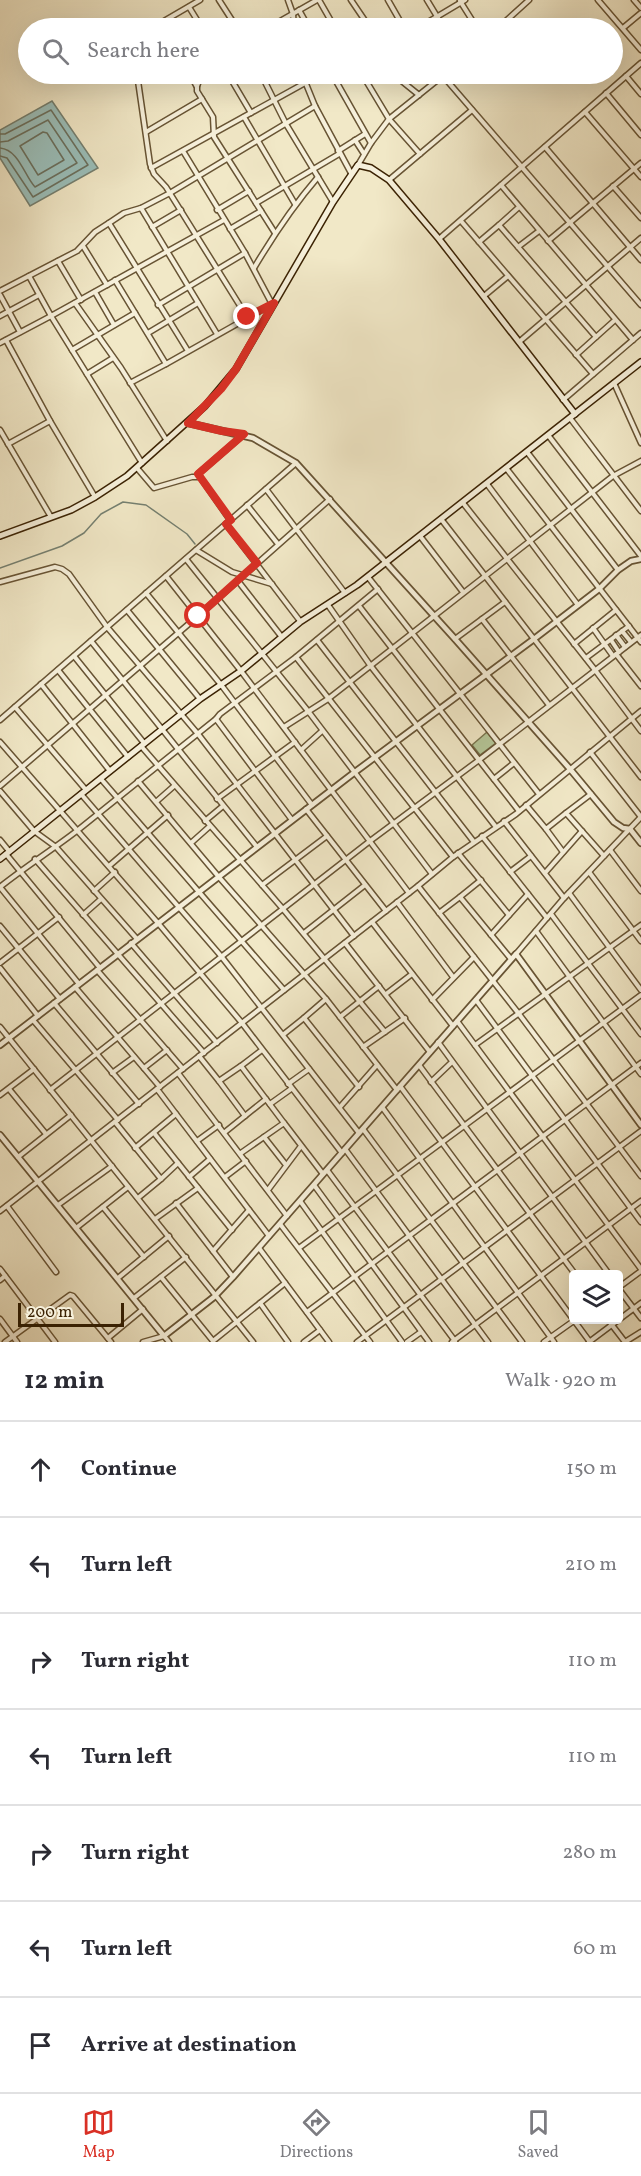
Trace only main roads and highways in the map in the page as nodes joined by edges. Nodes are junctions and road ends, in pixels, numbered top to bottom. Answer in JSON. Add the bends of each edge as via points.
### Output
{"nodes":[{"id":1,"x":641,"y":364,"type":"edge"},
{"id":2,"x":573,"y":416,"type":"junction"},
{"id":3,"x":0,"y":536,"type":"edge"},
{"id":4,"x":0,"y":859,"type":"edge"}],
"edges":[{"from":1,"to":2,"type":"main road"},
{"from":2,"to":3,"type":"main road","via":[[484,296],[389,180],[358,165],[221,389],[168,441],[95,497],[52,518]]},
{"from":2,"to":4,"type":"main road","via":[[368,576],[281,636],[262,655],[200,699]]}]}
